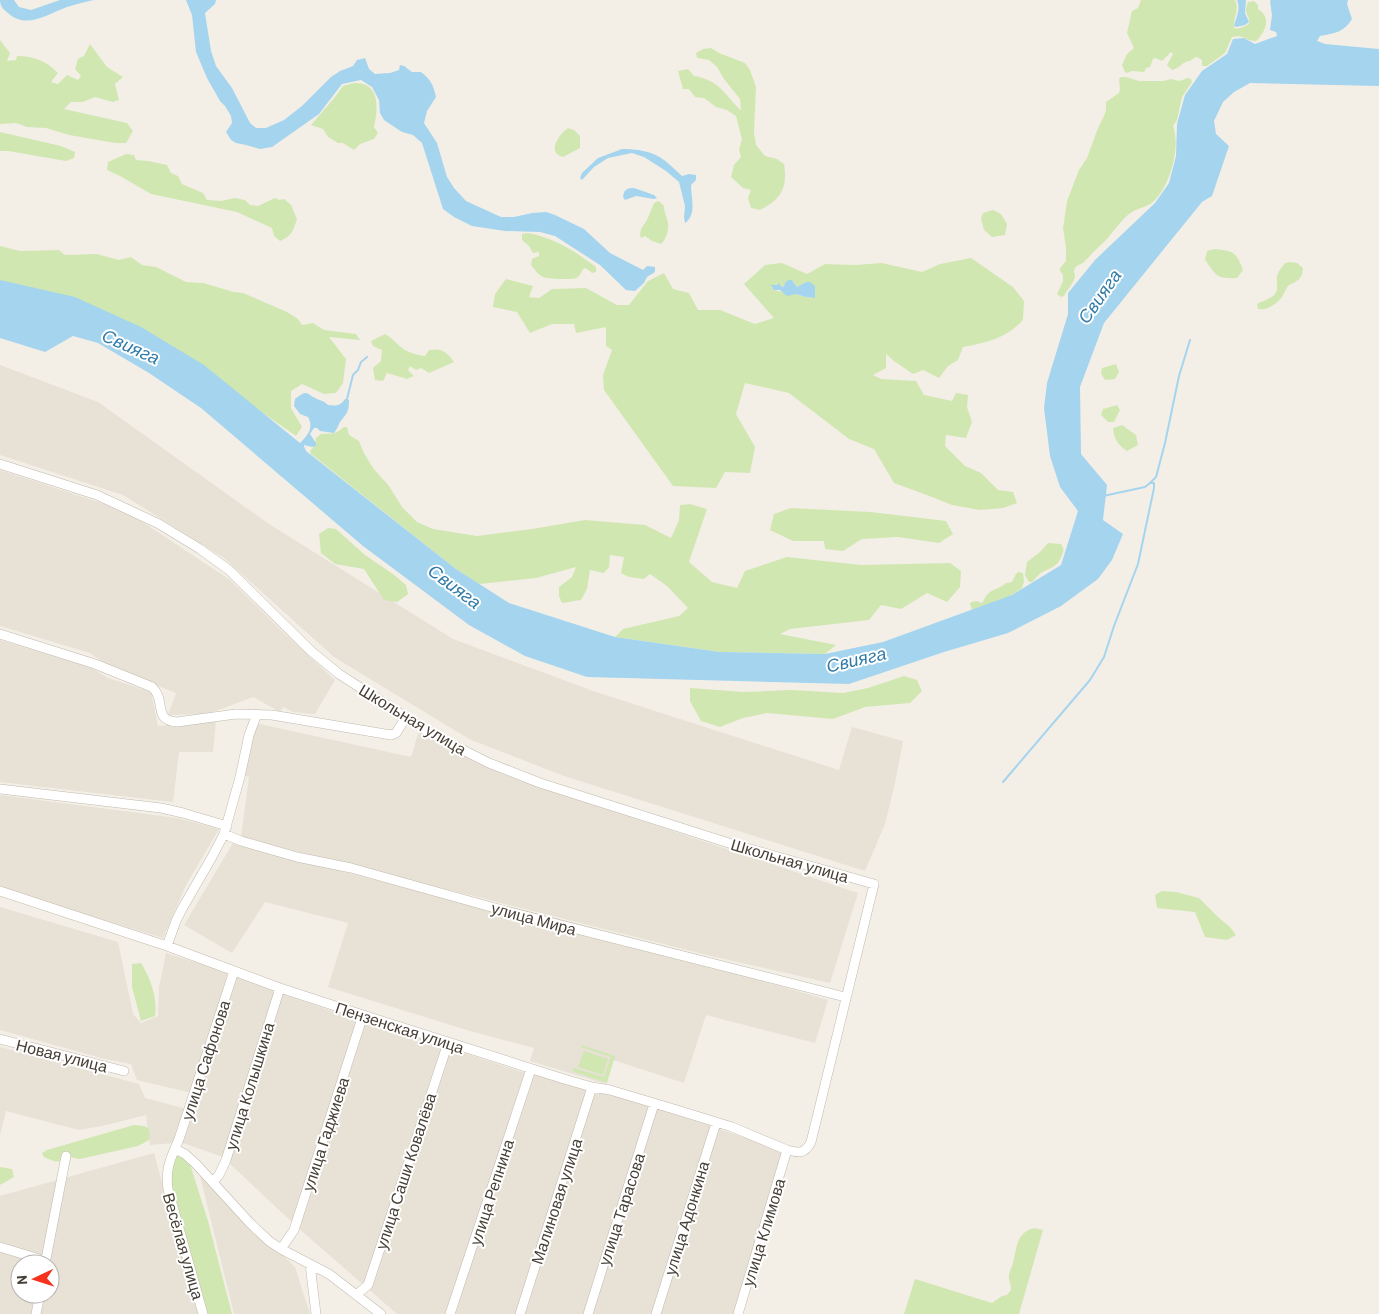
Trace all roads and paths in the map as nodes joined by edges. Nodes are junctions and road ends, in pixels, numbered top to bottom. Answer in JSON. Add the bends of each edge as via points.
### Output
{"nodes":[{"id":1,"x":0,"y":464,"type":"edge"},
{"id":2,"x":0,"y":634,"type":"edge"},
{"id":3,"x":257,"y":714,"type":"junction"},
{"id":4,"x":406,"y":717,"type":"junction"},
{"id":5,"x":0,"y":789,"type":"edge"},
{"id":6,"x":225,"y":830,"type":"junction"},
{"id":7,"x":0,"y":891,"type":"edge"},
{"id":8,"x":167,"y":946,"type":"junction"},
{"id":9,"x":234,"y":971,"type":"junction"},
{"id":10,"x":280,"y":988,"type":"junction"},
{"id":11,"x":845,"y":997,"type":"junction"},
{"id":12,"x":362,"y":1016,"type":"junction"},
{"id":13,"x":0,"y":1039,"type":"edge"},
{"id":14,"x":448,"y":1043,"type":"junction"},
{"id":15,"x":531,"y":1069,"type":"junction"},
{"id":16,"x":124,"y":1071,"type":"dead end"},
{"id":17,"x":592,"y":1087,"type":"junction"},
{"id":18,"x":654,"y":1104,"type":"junction"},
{"id":19,"x":716,"y":1123,"type":"junction"},
{"id":20,"x":175,"y":1149,"type":"junction"},
{"id":21,"x":788,"y":1150,"type":"junction"},
{"id":22,"x":66,"y":1156,"type":"dead end"},
{"id":23,"x":213,"y":1182,"type":"junction"},
{"id":24,"x":0,"y":1247,"type":"edge"},
{"id":25,"x":281,"y":1249,"type":"junction"},
{"id":26,"x":21,"y":1254,"type":"edge"},
{"id":27,"x":48,"y":1254,"type":"edge"},
{"id":28,"x":310,"y":1264,"type":"junction"},
{"id":29,"x":356,"y":1295,"type":"junction"},
{"id":30,"x":203,"y":1314,"type":"edge"},
{"id":31,"x":316,"y":1314,"type":"edge"},
{"id":32,"x":381,"y":1314,"type":"edge"},
{"id":33,"x":450,"y":1314,"type":"edge"},
{"id":34,"x":520,"y":1314,"type":"edge"},
{"id":35,"x":588,"y":1314,"type":"edge"},
{"id":36,"x":656,"y":1314,"type":"edge"},
{"id":37,"x":738,"y":1314,"type":"edge"}],
"edges":[{"from":1,"to":4,"type":"street","name":"Школьная улица","via":[[97,495],[158,524],[200,549],[229,570],[311,651]]},
{"from":2,"to":3,"type":"street","via":[[94,664],[152,687],[157,692],[165,719],[170,721]]},
{"from":3,"to":4,"type":"street","via":[[391,735],[396,733]]},
{"from":3,"to":6,"type":"street"},
{"from":4,"to":11,"type":"street","name":"Школьная улица","via":[[435,736],[522,776],[732,844],[874,884]]},
{"from":5,"to":6,"type":"street","name":"улица Мира","via":[[161,808]]},
{"from":6,"to":8,"type":"street","via":[[182,909]]},
{"from":6,"to":11,"type":"street","name":"улица Мира","via":[[241,841],[297,857]]},
{"from":7,"to":8,"type":"street","name":"Пензенская улица"},
{"from":8,"to":9,"type":"street","name":"Пензенская улица"},
{"from":9,"to":10,"type":"street","name":"Пензенская улица"},
{"from":9,"to":20,"type":"street","name":"улица Сафонова"},
{"from":10,"to":12,"type":"street","name":"Пензенская улица"},
{"from":10,"to":23,"type":"street","name":"улица Колышкина","via":[[226,1160]]},
{"from":11,"to":21,"type":"street","name":"Пензенская улица","via":[[811,1142],[804,1151]]},
{"from":12,"to":14,"type":"street","name":"Пензенская улица"},
{"from":12,"to":25,"type":"street","name":"улица Гаджиева","via":[[294,1230]]},
{"from":13,"to":16,"type":"street","name":"Новая улица"},
{"from":14,"to":15,"type":"street","name":"Пензенская улица"},
{"from":14,"to":29,"type":"street","name":"улица Саши Ковалёва","via":[[368,1285]]},
{"from":15,"to":17,"type":"street","name":"Пензенская улица"},
{"from":15,"to":33,"type":"street","name":"улица Репнина"},
{"from":17,"to":18,"type":"street","name":"Пензенская улица"},
{"from":17,"to":34,"type":"street","name":"Малиновая улица"},
{"from":18,"to":19,"type":"street","name":"Пензенская улица"},
{"from":18,"to":35,"type":"street","name":"улица Тарасова"},
{"from":19,"to":21,"type":"street","name":"Пензенская улица"},
{"from":19,"to":36,"type":"street","name":"улица Адонкина"},
{"from":20,"to":23,"type":"street","via":[[185,1154]]},
{"from":20,"to":30,"type":"street","name":"Весёлая улица","via":[[168,1167],[168,1189]]},
{"from":21,"to":37,"type":"street","name":"улица Климова"},
{"from":22,"to":27,"type":"street"},
{"from":23,"to":25,"type":"street","via":[[255,1228]]},
{"from":24,"to":26,"type":"street"},
{"from":25,"to":28,"type":"street"},
{"from":28,"to":29,"type":"street"},
{"from":28,"to":31,"type":"street"},
{"from":29,"to":32,"type":"street"}]}
